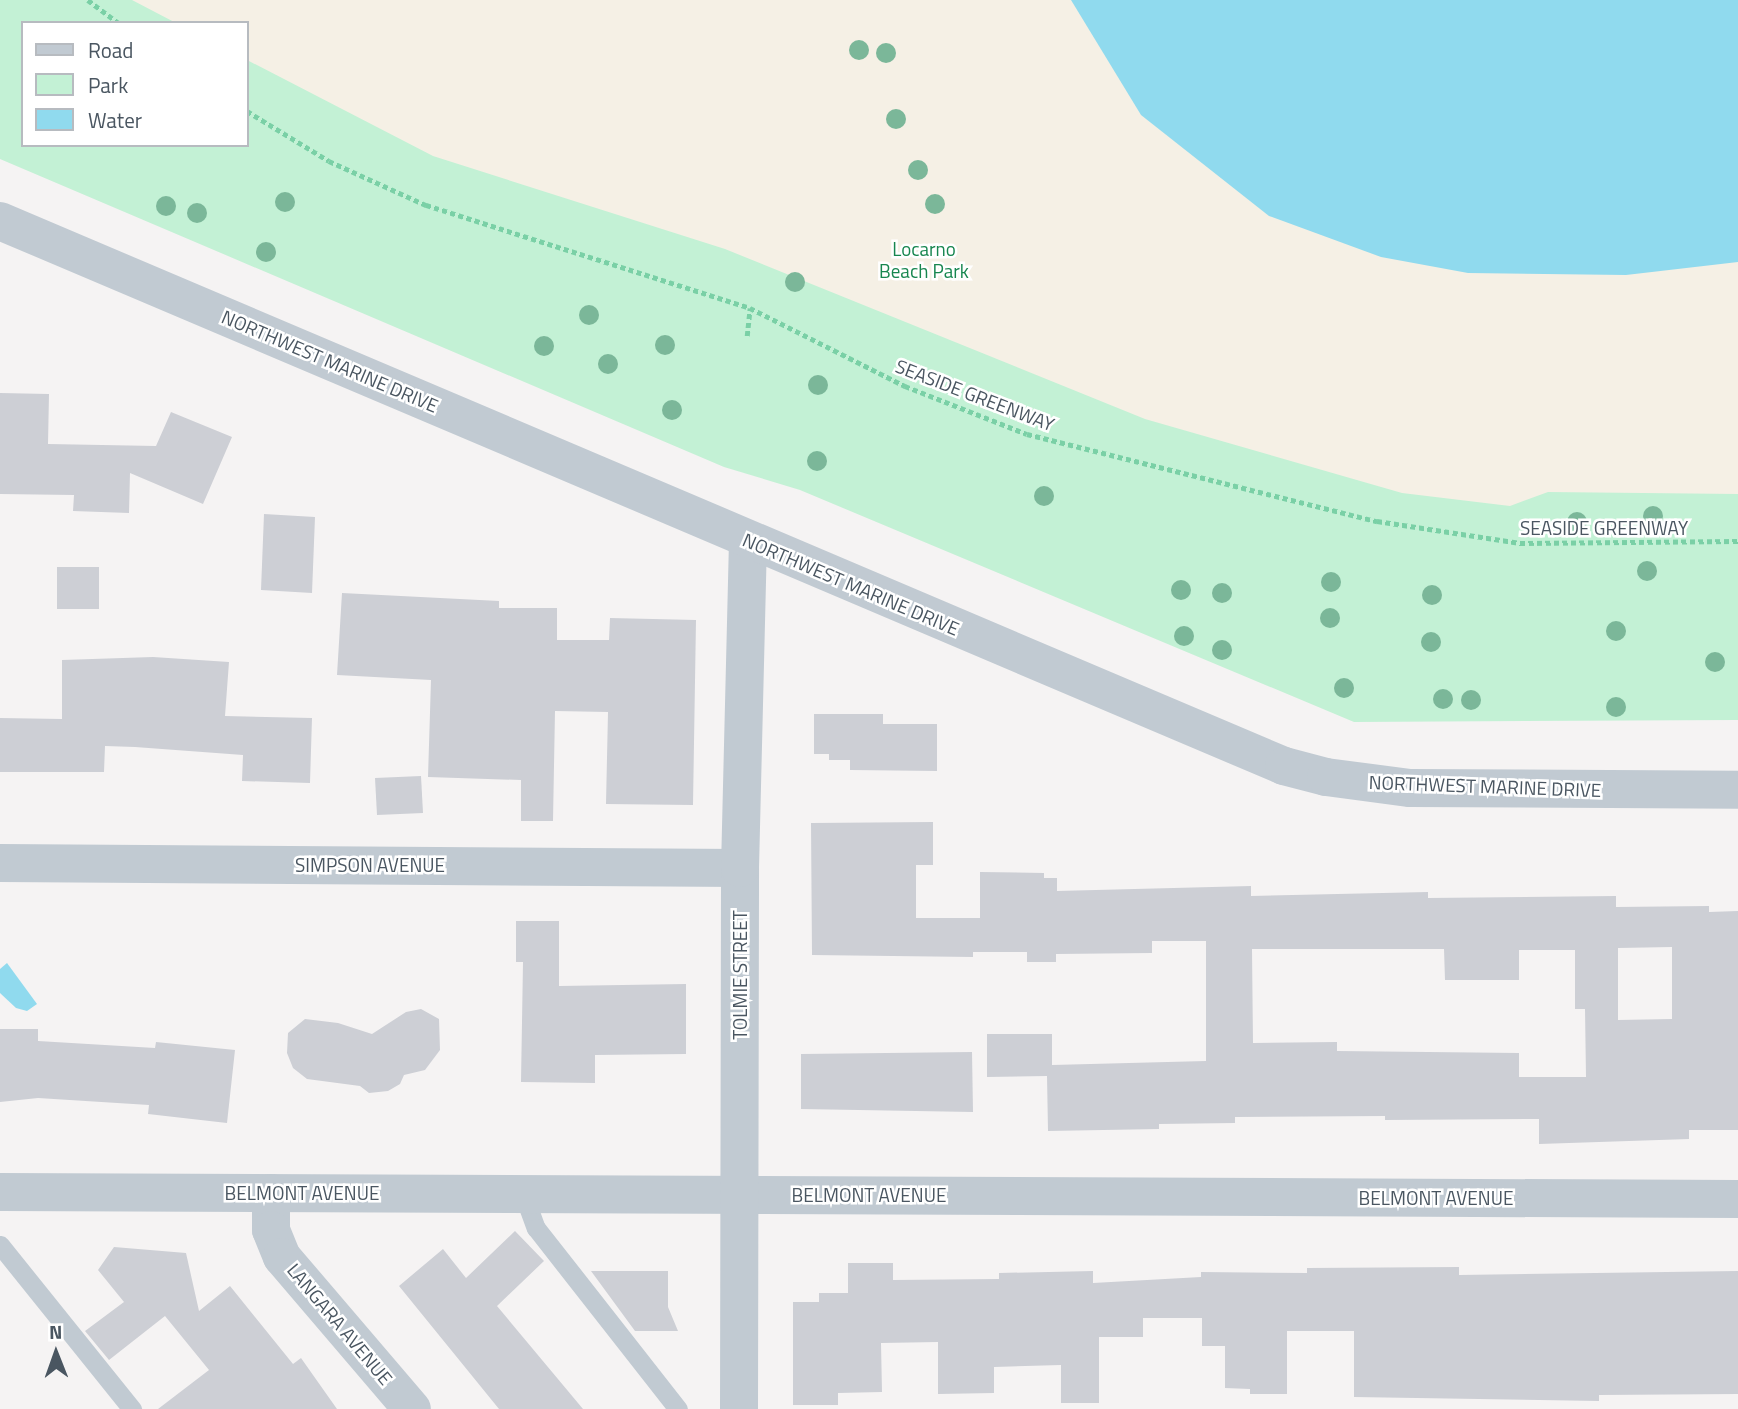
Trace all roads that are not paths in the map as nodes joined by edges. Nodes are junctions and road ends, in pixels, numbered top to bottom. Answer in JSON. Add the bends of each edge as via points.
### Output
{"nodes":[{"id":1,"x":0,"y":221,"type":"edge"},
{"id":2,"x":748,"y":540,"type":"junction"},
{"id":3,"x":1738,"y":790,"type":"edge"},
{"id":4,"x":0,"y":863,"type":"edge"},
{"id":5,"x":740,"y":867,"type":"junction"},
{"id":6,"x":0,"y":1192,"type":"edge"},
{"id":7,"x":271,"y":1193,"type":"junction"},
{"id":8,"x":523,"y":1194,"type":"junction"},
{"id":9,"x":740,"y":1194,"type":"junction"},
{"id":10,"x":1738,"y":1199,"type":"edge"},
{"id":11,"x":0,"y":1245,"type":"edge"},
{"id":12,"x":132,"y":1409,"type":"edge"},
{"id":13,"x":412,"y":1409,"type":"edge"},
{"id":14,"x":678,"y":1409,"type":"edge"},
{"id":15,"x":739,"y":1409,"type":"edge"}],
"edges":[{"from":1,"to":2,"type":"street","name":"NORTHWEST MARINE DRIVE"},
{"from":2,"to":3,"type":"street","name":"NORTHWEST MARINE DRIVE","via":[[1229,746],[1326,777],[1410,788]]},
{"from":2,"to":5,"type":"street","name":"TOLMIE STREET"},
{"from":4,"to":5,"type":"street","name":"SIMPSON AVENUE"},
{"from":5,"to":9,"type":"street","name":"TOLMIE STREET"},
{"from":6,"to":7,"type":"street","name":"BELMONT AVENUE"},
{"from":7,"to":8,"type":"street","name":"BELMONT AVENUE"},
{"from":7,"to":13,"type":"street","name":"LANGARA AVENUE","via":[[271,1230],[282,1257]]},
{"from":8,"to":9,"type":"street","name":"BELMONT AVENUE"},
{"from":8,"to":14,"type":"lane","via":[[536,1228]]},
{"from":9,"to":10,"type":"street","name":"BELMONT AVENUE"},
{"from":9,"to":15,"type":"street","name":"TOLMIE STREET"},
{"from":11,"to":12,"type":"lane"}]}
